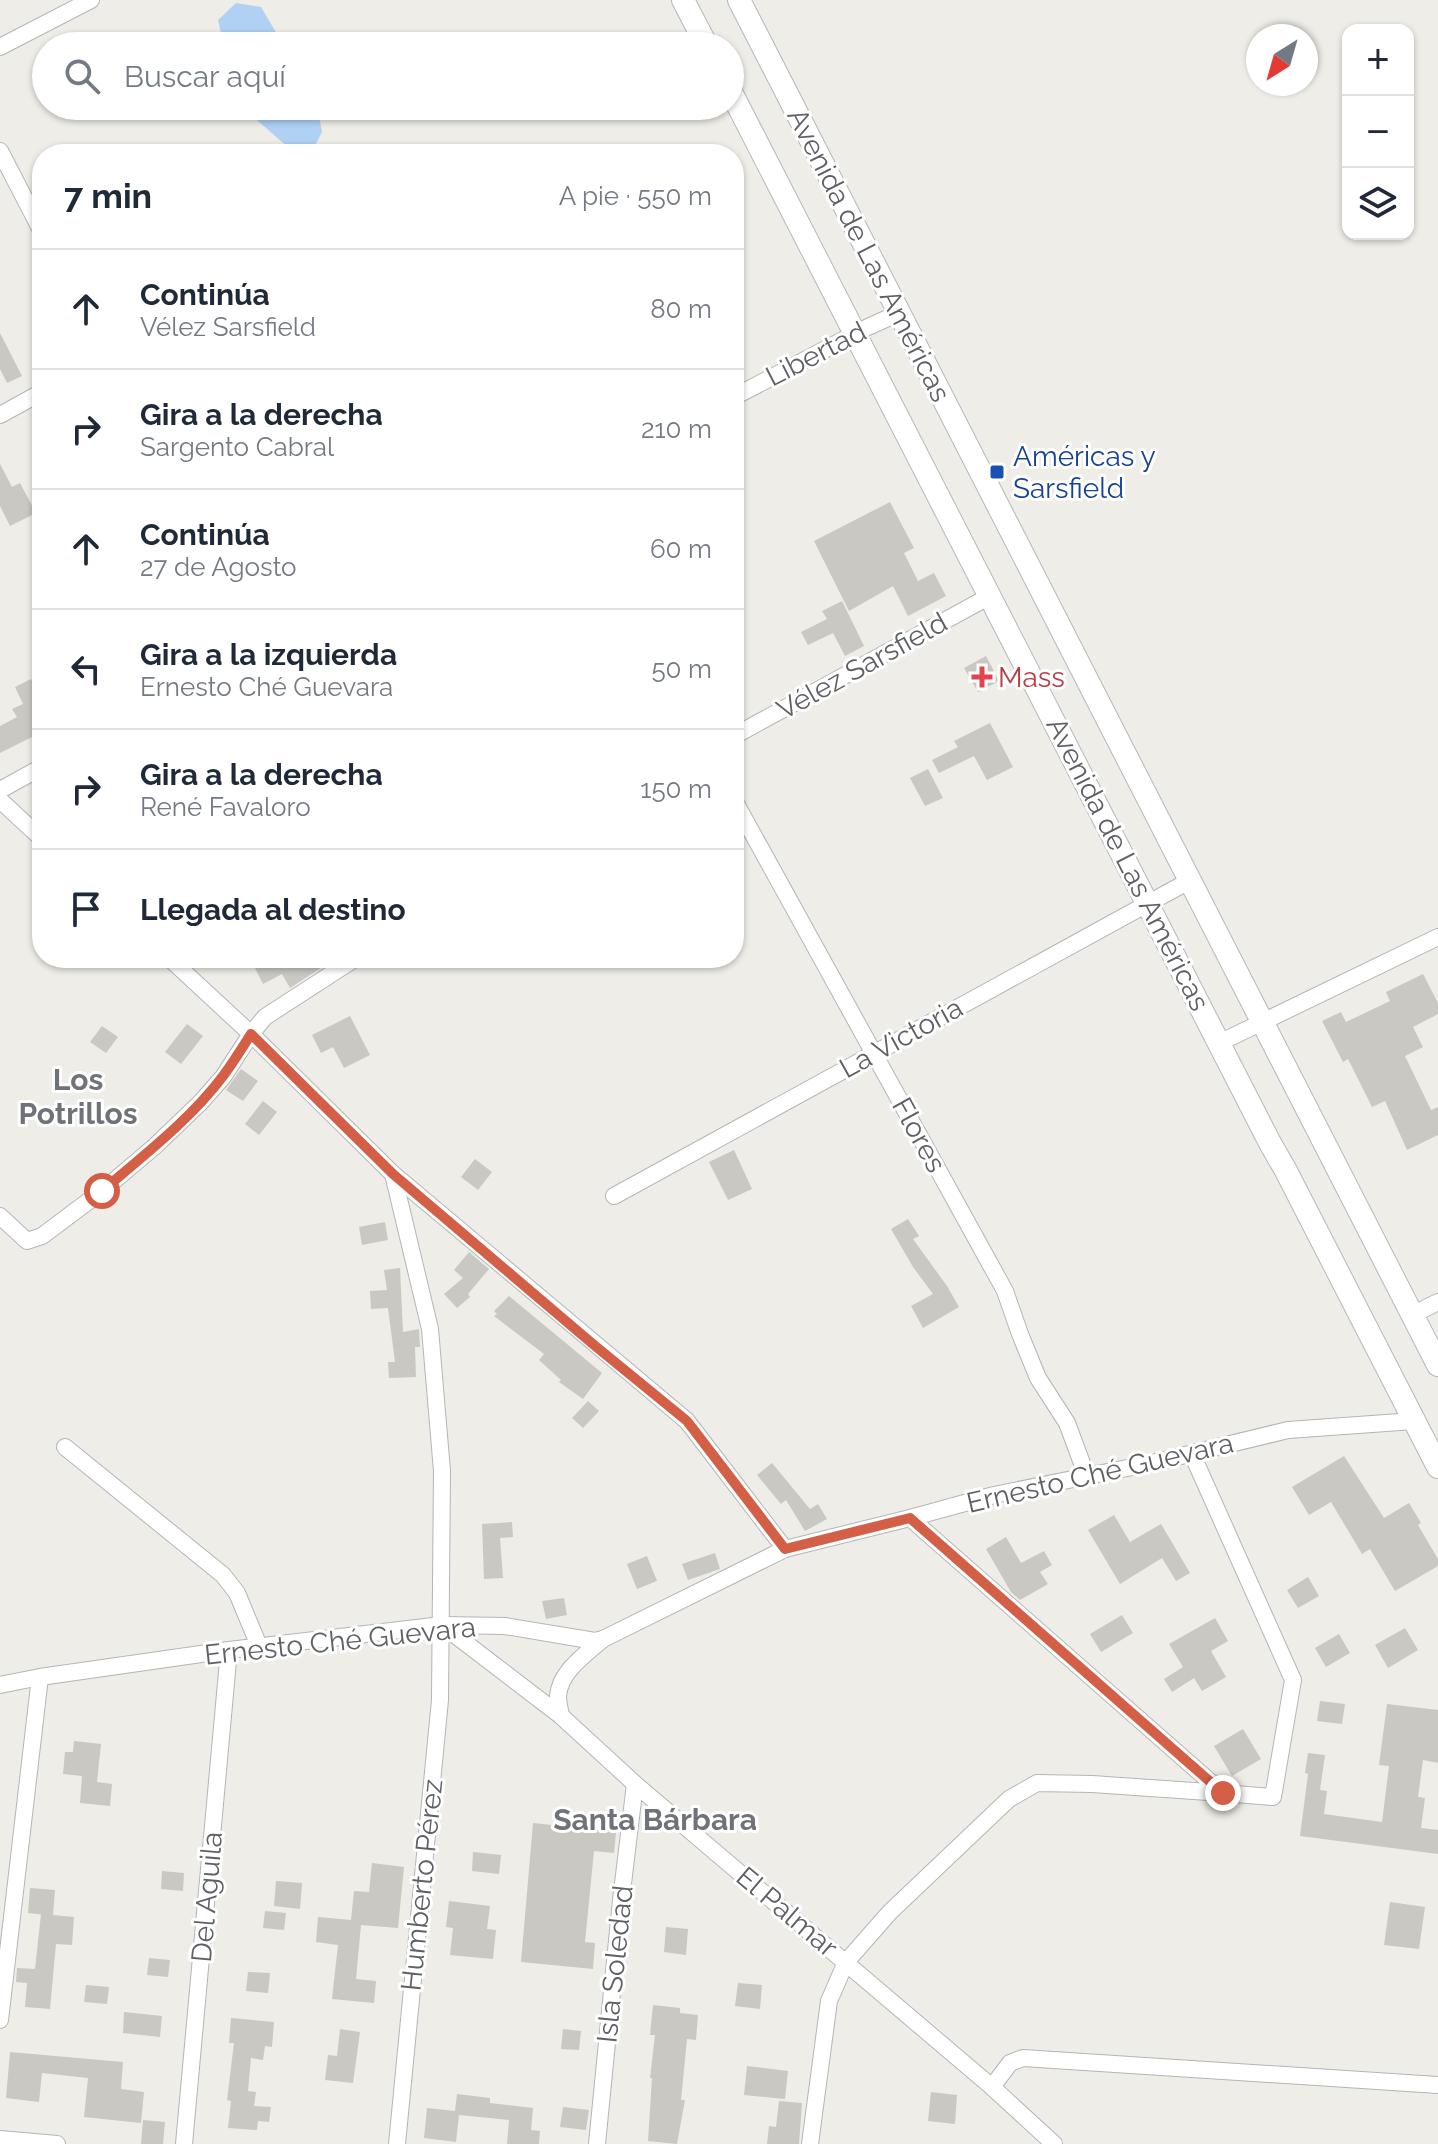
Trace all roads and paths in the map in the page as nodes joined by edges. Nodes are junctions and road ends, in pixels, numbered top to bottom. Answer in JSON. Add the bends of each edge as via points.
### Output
{"nodes":[{"id":1,"x":91,"y":0,"type":"edge"},
{"id":2,"x":683,"y":0,"type":"edge"},
{"id":3,"x":739,"y":0,"type":"edge"},
{"id":4,"x":700,"y":32,"type":"edge"},
{"id":5,"x":0,"y":47,"type":"edge"},
{"id":6,"x":744,"y":117,"type":"edge"},
{"id":7,"x":0,"y":151,"type":"edge"},
{"id":8,"x":32,"y":213,"type":"edge"},
{"id":9,"x":899,"y":313,"type":"junction"},
{"id":10,"x":855,"y":334,"type":"junction"},
{"id":11,"x":744,"y":392,"type":"edge"},
{"id":12,"x":32,"y":397,"type":"edge"},
{"id":13,"x":0,"y":415,"type":"edge"},
{"id":14,"x":990,"y":596,"type":"junction"},
{"id":15,"x":744,"y":731,"type":"edge"},
{"id":16,"x":32,"y":772,"type":"edge"},
{"id":17,"x":0,"y":790,"type":"edge"},
{"id":18,"x":0,"y":800,"type":"edge"},
{"id":19,"x":744,"y":818,"type":"edge"},
{"id":20,"x":32,"y":830,"type":"edge"},
{"id":21,"x":1189,"y":881,"type":"junction"},
{"id":22,"x":1148,"y":903,"type":"junction"},
{"id":23,"x":1438,"y":937,"type":"edge"},
{"id":24,"x":180,"y":968,"type":"edge"},
{"id":25,"x":341,"y":968,"type":"edge"},
{"id":26,"x":1262,"y":1022,"type":"junction"},
{"id":27,"x":251,"y":1034,"type":"junction"},
{"id":28,"x":1219,"y":1043,"type":"junction"},
{"id":29,"x":873,"y":1053,"type":"junction"},
{"id":30,"x":393,"y":1174,"type":"junction"},
{"id":31,"x":614,"y":1196,"type":"dead end"},
{"id":32,"x":0,"y":1216,"type":"edge"},
{"id":33,"x":1438,"y":1302,"type":"edge"},
{"id":34,"x":1412,"y":1315,"type":"junction"},
{"id":35,"x":1438,"y":1365,"type":"edge"},
{"id":36,"x":1414,"y":1421,"type":"junction"},
{"id":37,"x":65,"y":1447,"type":"dead end"},
{"id":38,"x":1192,"y":1454,"type":"junction"},
{"id":39,"x":1438,"y":1467,"type":"edge"},
{"id":40,"x":1087,"y":1477,"type":"junction"},
{"id":41,"x":910,"y":1518,"type":"junction"},
{"id":42,"x":785,"y":1549,"type":"junction"},
{"id":43,"x":442,"y":1625,"type":"junction"},
{"id":44,"x":603,"y":1639,"type":"junction"},
{"id":45,"x":259,"y":1646,"type":"junction"},
{"id":46,"x":229,"y":1650,"type":"junction"},
{"id":47,"x":40,"y":1677,"type":"junction"},
{"id":48,"x":0,"y":1685,"type":"edge"},
{"id":49,"x":561,"y":1716,"type":"junction"},
{"id":50,"x":635,"y":1784,"type":"junction"},
{"id":51,"x":1223,"y":1793,"type":"junction"},
{"id":52,"x":846,"y":1962,"type":"junction"},
{"id":53,"x":0,"y":2020,"type":"edge"},
{"id":54,"x":1438,"y":2085,"type":"edge"},
{"id":55,"x":992,"y":2087,"type":"junction"},
{"id":56,"x":0,"y":2139,"type":"edge"},
{"id":57,"x":57,"y":2144,"type":"edge"},
{"id":58,"x":184,"y":2144,"type":"edge"},
{"id":59,"x":397,"y":2144,"type":"edge"},
{"id":60,"x":597,"y":2144,"type":"edge"},
{"id":61,"x":810,"y":2144,"type":"edge"},
{"id":62,"x":1054,"y":2144,"type":"edge"}],
"edges":[{"from":1,"to":5,"type":"street"},
{"from":2,"to":4,"type":"main road"},
{"from":3,"to":9,"type":"main road","name":"Avenida de Las Américas"},
{"from":6,"to":10,"type":"main road","name":"Avenida de Las Américas"},
{"from":7,"to":8,"type":"street"},
{"from":9,"to":10,"type":"street","name":"Libertad"},
{"from":9,"to":21,"type":"main road","name":"Avenida de Las Américas"},
{"from":10,"to":11,"type":"street","name":"Libertad"},
{"from":10,"to":14,"type":"main road","name":"Avenida de Las Américas"},
{"from":12,"to":13,"type":"street"},
{"from":14,"to":15,"type":"street","name":"Vélez Sarsfield"},
{"from":14,"to":22,"type":"main road","name":"Avenida de Las Américas"},
{"from":16,"to":17,"type":"street"},
{"from":18,"to":20,"type":"street"},
{"from":19,"to":29,"type":"street","name":"Flores"},
{"from":21,"to":22,"type":"street","name":"La Victoria"},
{"from":21,"to":26,"type":"main road","name":"Avenida de Las Américas"},
{"from":22,"to":28,"type":"main road","name":"Avenida de Las Américas"},
{"from":22,"to":29,"type":"street","name":"La Victoria"},
{"from":23,"to":26,"type":"street"},
{"from":24,"to":27,"type":"street"},
{"from":25,"to":27,"type":"street","via":[[265,1017]]},
{"from":26,"to":28,"type":"street"},
{"from":26,"to":34,"type":"main road","name":"Avenida de Las Américas"},
{"from":27,"to":30,"type":"street"},
{"from":27,"to":32,"type":"street","via":[[200,1103],[102,1191],[42,1236],[27,1241]]},
{"from":28,"to":36,"type":"main road","name":"Avenida de Las Américas"},
{"from":29,"to":31,"type":"street","name":"La Victoria"},
{"from":29,"to":40,"type":"street","name":"Flores","via":[[1005,1291],[1038,1378],[1067,1423]]},
{"from":30,"to":42,"type":"street","via":[[687,1421]]},
{"from":30,"to":43,"type":"street","name":"Humberto Pérez","via":[[430,1329],[442,1471]]},
{"from":33,"to":34,"type":"street"},
{"from":34,"to":35,"type":"main road","name":"Avenida de Las Américas"},
{"from":36,"to":38,"type":"street","name":"Ernesto Ché Guevara","via":[[1288,1430]]},
{"from":36,"to":39,"type":"main road","name":"Avenida de Las Américas"},
{"from":37,"to":45,"type":"street","via":[[223,1575],[237,1593]]},
{"from":38,"to":40,"type":"street","name":"Ernesto Ché Guevara"},
{"from":38,"to":51,"type":"street","via":[[1293,1680],[1273,1797]]},
{"from":40,"to":41,"type":"street","name":"Ernesto Ché Guevara"},
{"from":41,"to":42,"type":"street","name":"Ernesto Ché Guevara"},
{"from":41,"to":51,"type":"street"},
{"from":42,"to":44,"type":"street","name":"Ernesto Ché Guevara"},
{"from":43,"to":44,"type":"street","name":"Ernesto Ché Guevara","via":[[505,1626]]},
{"from":43,"to":45,"type":"street","name":"Ernesto Ché Guevara"},
{"from":43,"to":49,"type":"street","name":"El Palmar"},
{"from":43,"to":59,"type":"street","name":"Humberto Pérez","via":[[440,1700]]},
{"from":44,"to":49,"type":"street","via":[[564,1679],[558,1695]]},
{"from":45,"to":46,"type":"street","name":"Ernesto Ché Guevara"},
{"from":46,"to":47,"type":"street","name":"Ernesto Ché Guevara"},
{"from":46,"to":58,"type":"street","name":"Del Aguila"},
{"from":47,"to":48,"type":"street","name":"Ernesto Ché Guevara"},
{"from":47,"to":53,"type":"street"},
{"from":49,"to":50,"type":"street","name":"El Palmar"},
{"from":50,"to":52,"type":"street","name":"El Palmar"},
{"from":50,"to":60,"type":"street","name":"Isla Soledad"},
{"from":51,"to":52,"type":"street","via":[[1037,1783],[980,1824]]},
{"from":52,"to":55,"type":"street","name":"El Palmar"},
{"from":52,"to":61,"type":"street","via":[[829,2001]]},
{"from":54,"to":55,"type":"street","via":[[1023,2058],[1010,2063]]},
{"from":55,"to":62,"type":"street","name":"El Palmar"},
{"from":56,"to":57,"type":"street"}]}
